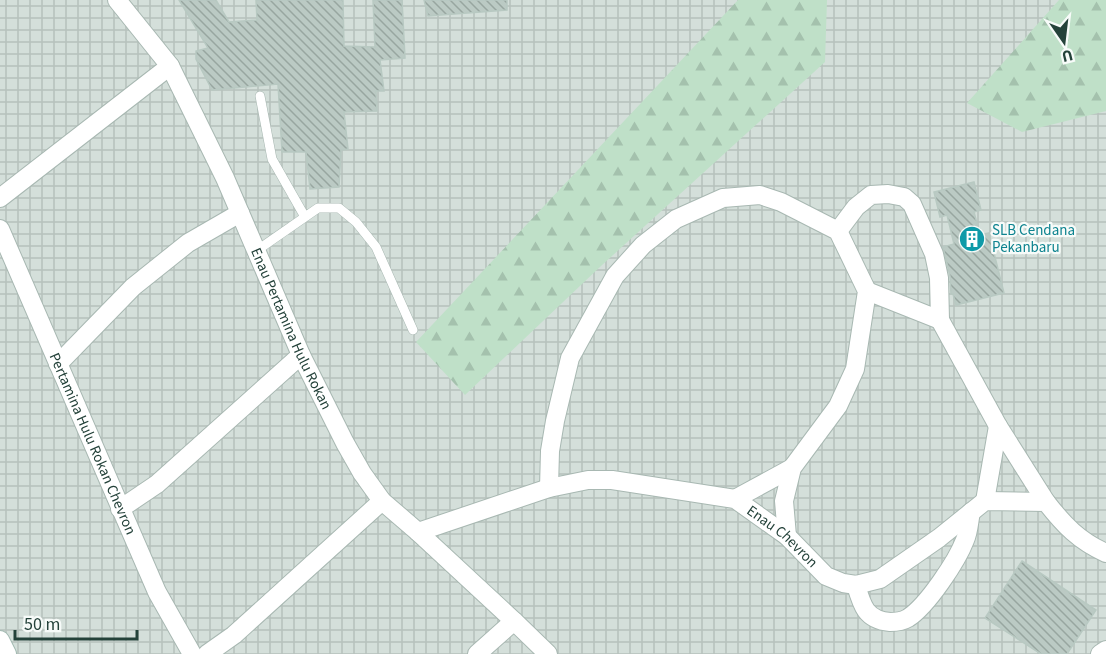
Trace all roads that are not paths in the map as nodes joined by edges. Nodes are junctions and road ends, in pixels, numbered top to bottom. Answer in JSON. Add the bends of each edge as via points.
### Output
{"nodes":[{"id":1,"x":117,"y":0,"type":"edge"},
{"id":2,"x":170,"y":66,"type":"junction"},
{"id":3,"x":260,"y":96,"type":"dead end"},
{"id":4,"x":0,"y":198,"type":"edge"},
{"id":5,"x":240,"y":213,"type":"junction"},
{"id":6,"x":305,"y":217,"type":"junction"},
{"id":7,"x":0,"y":229,"type":"edge"},
{"id":8,"x":838,"y":231,"type":"junction"},
{"id":9,"x":256,"y":251,"type":"junction"},
{"id":10,"x":867,"y":291,"type":"junction"},
{"id":11,"x":940,"y":320,"type":"junction"},
{"id":12,"x":413,"y":330,"type":"dead end"},
{"id":13,"x":301,"y":356,"type":"junction"},
{"id":14,"x":57,"y":364,"type":"junction"},
{"id":15,"x":998,"y":426,"type":"junction"},
{"id":16,"x":792,"y":468,"type":"junction"},
{"id":17,"x":549,"y":488,"type":"junction"},
{"id":18,"x":735,"y":499,"type":"junction"},
{"id":19,"x":382,"y":501,"type":"junction"},
{"id":20,"x":1046,"y":502,"type":"junction"},
{"id":21,"x":978,"y":507,"type":"junction"},
{"id":22,"x":120,"y":508,"type":"junction"},
{"id":23,"x":418,"y":532,"type":"junction"},
{"id":24,"x":787,"y":536,"type":"junction"},
{"id":25,"x":1106,"y":553,"type":"edge"},
{"id":26,"x":856,"y":585,"type":"junction"},
{"id":27,"x":514,"y":621,"type":"junction"},
{"id":28,"x":0,"y":640,"type":"edge"},
{"id":29,"x":1106,"y":650,"type":"edge"},
{"id":30,"x":7,"y":654,"type":"edge"},
{"id":31,"x":192,"y":654,"type":"edge"},
{"id":32,"x":207,"y":654,"type":"edge"},
{"id":33,"x":477,"y":654,"type":"edge"},
{"id":34,"x":548,"y":654,"type":"edge"},
{"id":35,"x":1100,"y":654,"type":"edge"}],
"edges":[{"from":1,"to":2,"type":"street","name":"Enau Pertamina Hulu Rokan"},
{"from":2,"to":4,"type":"street"},
{"from":2,"to":5,"type":"street","name":"Enau Pertamina Hulu Rokan"},
{"from":3,"to":6,"type":"lane","via":[[272,159]]},
{"from":5,"to":9,"type":"street","name":"Enau Pertamina Hulu Rokan"},
{"from":5,"to":14,"type":"street","via":[[188,243],[133,287]]},
{"from":6,"to":9,"type":"lane"},
{"from":6,"to":12,"type":"lane","via":[[318,208],[339,208],[356,222],[376,247]]},
{"from":7,"to":14,"type":"street","name":"Pertamina Hulu Rokan Chevron"},
{"from":8,"to":10,"type":"street"},
{"from":8,"to":11,"type":"street","via":[[871,195],[904,197],[912,204],[934,254]]},
{"from":8,"to":17,"type":"street","via":[[759,195],[723,198],[676,219],[643,245],[615,276],[570,358],[552,441]]},
{"from":9,"to":13,"type":"street","name":"Enau Pertamina Hulu Rokan"},
{"from":10,"to":11,"type":"street"},
{"from":10,"to":16,"type":"street","via":[[855,369],[838,406]]},
{"from":11,"to":15,"type":"street"},
{"from":13,"to":19,"type":"street","name":"Enau Pertamina Hulu Rokan","via":[[345,443]]},
{"from":13,"to":22,"type":"street","via":[[166,476]]},
{"from":14,"to":22,"type":"street","name":"Pertamina Hulu Rokan Chevron"},
{"from":15,"to":20,"type":"street"},
{"from":15,"to":21,"type":"street"},
{"from":16,"to":18,"type":"street"},
{"from":16,"to":24,"type":"street","via":[[784,501]]},
{"from":17,"to":18,"type":"street","name":"Enau Chevron","via":[[588,480],[612,480]]},
{"from":17,"to":23,"type":"street","name":"Enau Chevron"},
{"from":18,"to":24,"type":"street","name":"Enau Chevron"},
{"from":19,"to":23,"type":"street","name":"Enau Pertamina Hulu Rokan"},
{"from":19,"to":32,"type":"street"},
{"from":20,"to":21,"type":"street"},
{"from":20,"to":25,"type":"street","via":[[1063,524],[1087,544]]},
{"from":21,"to":26,"type":"street","via":[[880,579]]},
{"from":21,"to":26,"type":"street","via":[[953,561],[931,596],[908,619],[896,622],[871,617],[861,603]]},
{"from":22,"to":31,"type":"street","name":"Pertamina Hulu Rokan Chevron","via":[[164,607]]},
{"from":23,"to":27,"type":"street","name":"Enau Pertamina Hulu Rokan"},
{"from":24,"to":26,"type":"street","name":"Enau Chevron","via":[[826,576]]},
{"from":27,"to":33,"type":"street"},
{"from":27,"to":34,"type":"street"},
{"from":28,"to":30,"type":"street"},
{"from":29,"to":35,"type":"street"}]}
